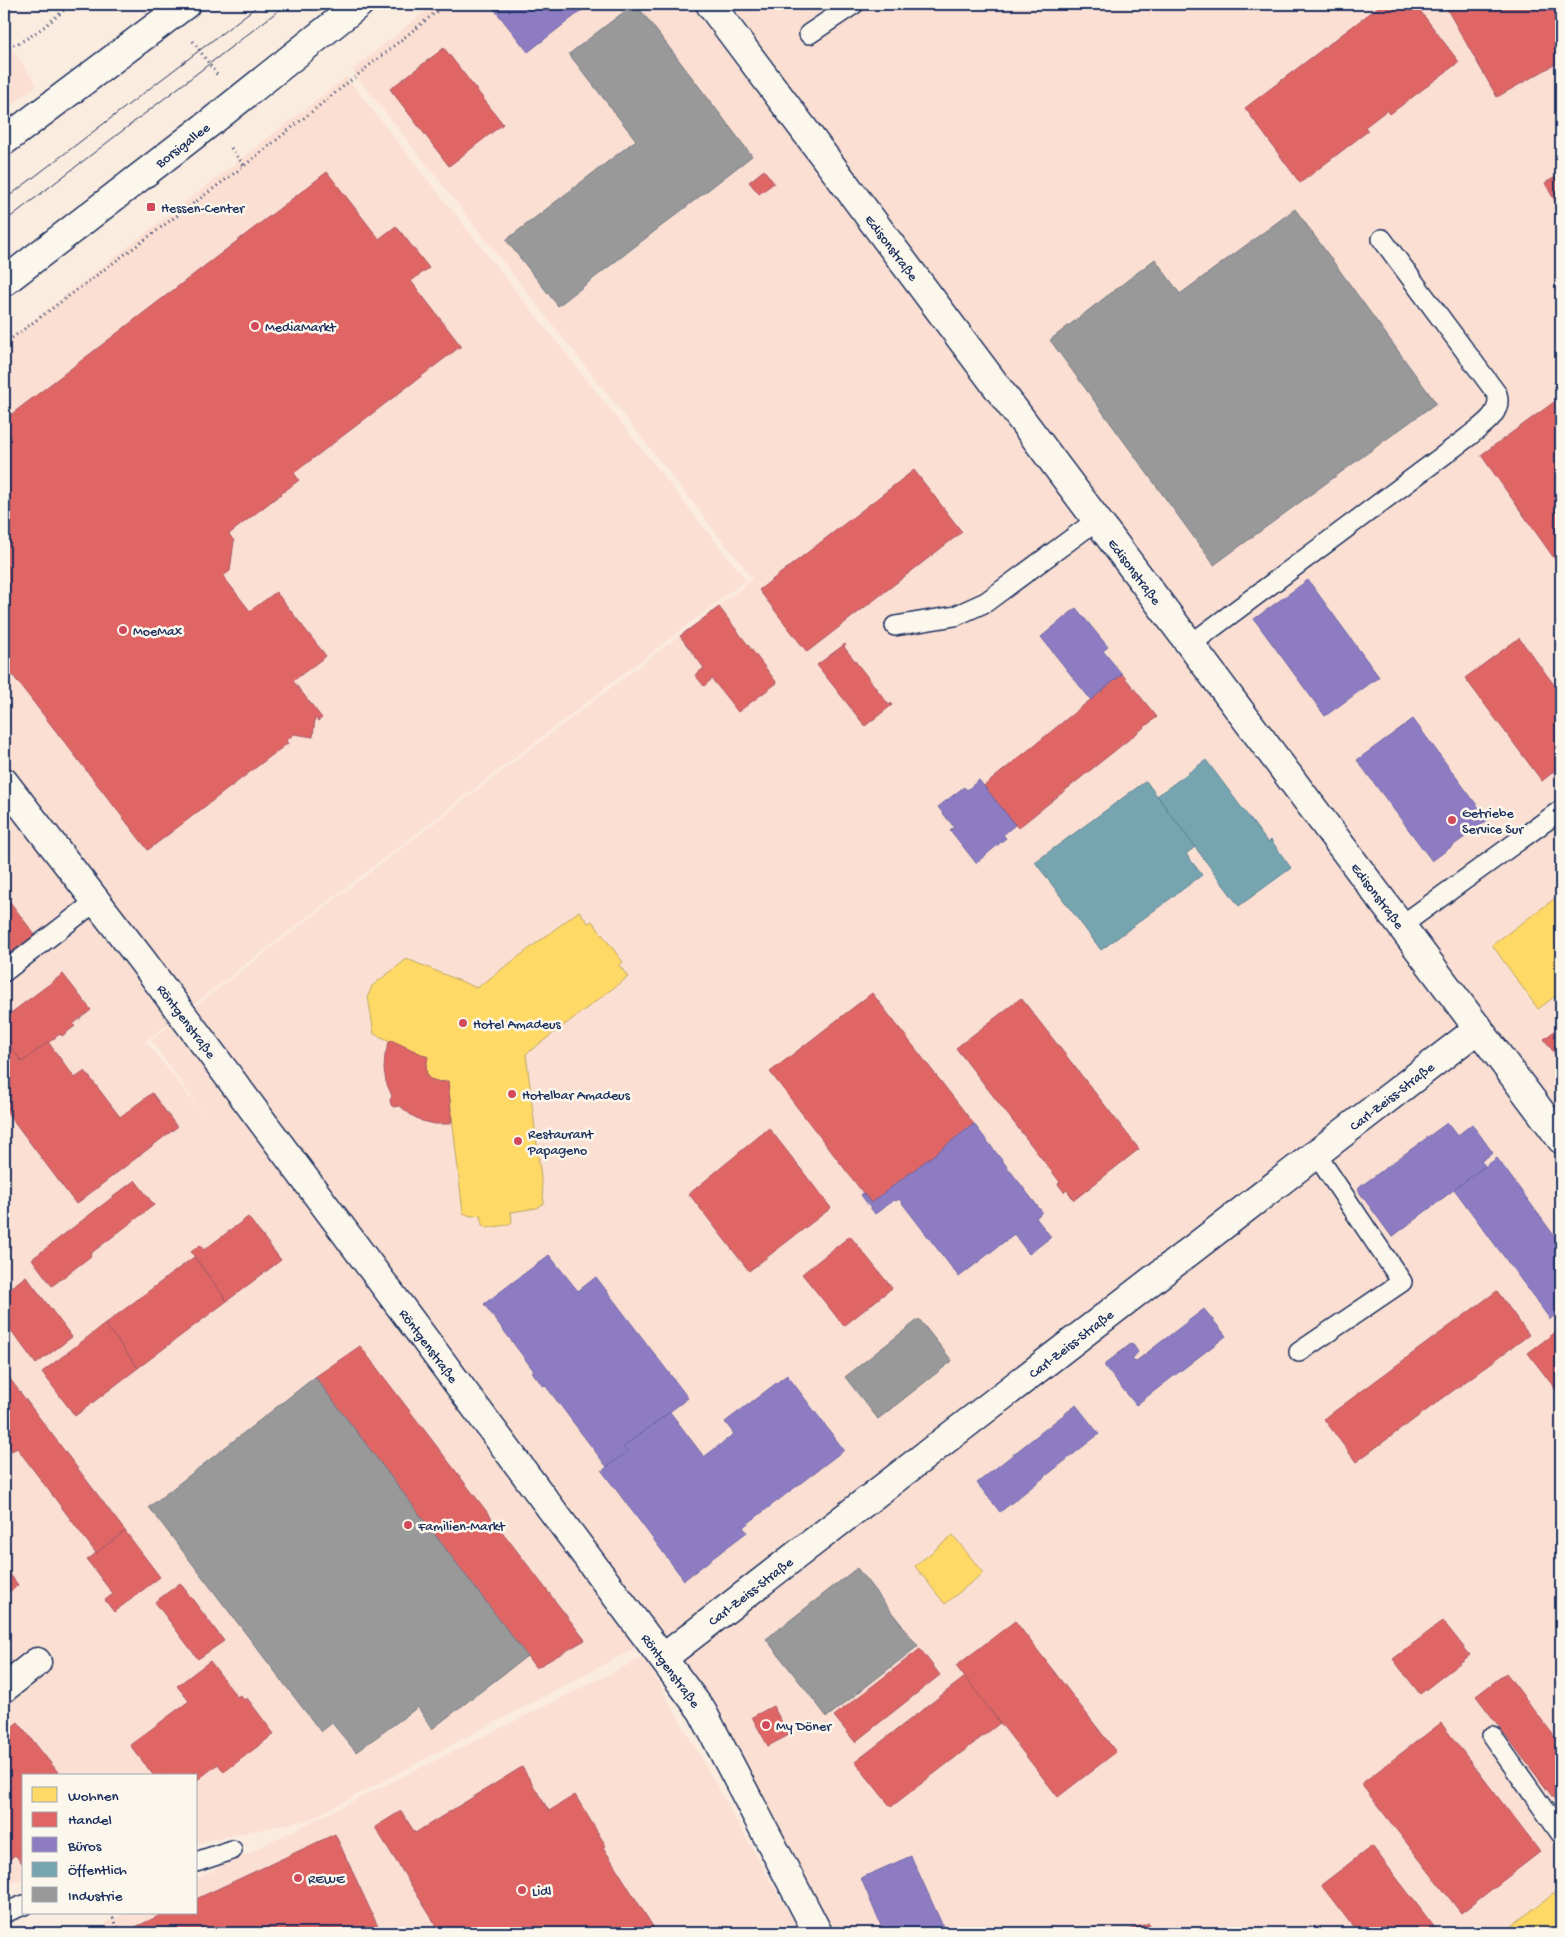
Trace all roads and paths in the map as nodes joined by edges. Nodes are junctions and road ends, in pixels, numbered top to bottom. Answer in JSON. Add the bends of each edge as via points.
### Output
{"nodes":[{"id":1,"x":72,"y":4,"type":"edge"},
{"id":2,"x":186,"y":4,"type":"edge"},
{"id":3,"x":359,"y":4,"type":"edge"},
{"id":4,"x":446,"y":4,"type":"edge"},
{"id":5,"x":710,"y":4,"type":"edge"},
{"id":6,"x":854,"y":4,"type":"edge"},
{"id":7,"x":809,"y":34,"type":"dead end"},
{"id":8,"x":188,"y":35,"type":"dead end"},
{"id":9,"x":4,"y":48,"type":"edge"},
{"id":10,"x":220,"y":79,"type":"dead end"},
{"id":11,"x":4,"y":141,"type":"edge"},
{"id":12,"x":1382,"y":239,"type":"dead end"},
{"id":13,"x":4,"y":282,"type":"edge"},
{"id":14,"x":4,"y":344,"type":"edge"},
{"id":15,"x":1097,"y":520,"type":"junction"},
{"id":16,"x":895,"y":626,"type":"dead end"},
{"id":17,"x":1190,"y":644,"type":"junction"},
{"id":18,"x":4,"y":782,"type":"edge"},
{"id":19,"x":1561,"y":810,"type":"edge"},
{"id":20,"x":96,"y":901,"type":"junction"},
{"id":21,"x":1402,"y":925,"type":"junction"},
{"id":22,"x":4,"y":972,"type":"edge"},
{"id":23,"x":1479,"y":1028,"type":"junction"},
{"id":24,"x":1561,"y":1139,"type":"edge"},
{"id":25,"x":1316,"y":1154,"type":"junction"},
{"id":26,"x":1299,"y":1352,"type":"dead end"},
{"id":27,"x":663,"y":1658,"type":"junction"},
{"id":28,"x":37,"y":1662,"type":"dead end"},
{"id":29,"x":4,"y":1688,"type":"edge"},
{"id":30,"x":1492,"y":1736,"type":"dead end"},
{"id":31,"x":1561,"y":1834,"type":"edge"},
{"id":32,"x":232,"y":1850,"type":"dead end"},
{"id":33,"x":198,"y":1861,"type":"edge"},
{"id":34,"x":22,"y":1906,"type":"edge"},
{"id":35,"x":4,"y":1913,"type":"edge"},
{"id":36,"x":111,"y":1914,"type":"edge"},
{"id":37,"x":120,"y":1933,"type":"edge"},
{"id":38,"x":818,"y":1933,"type":"edge"}],
"edges":[{"from":1,"to":9,"type":"path","via":[[28,38]]},
{"from":2,"to":11,"type":"street"},
{"from":3,"to":13,"type":"street","name":"Borsigallee"},
{"from":4,"to":14,"type":"path","via":[[244,166]]},
{"from":5,"to":15,"type":"street","name":"Edisonstraße"},
{"from":6,"to":7,"type":"lane"},
{"from":8,"to":10,"type":"path"},
{"from":12,"to":17,"type":"lane","via":[[1497,394],[1497,411],[1468,438]]},
{"from":15,"to":16,"type":"lane","via":[[986,602],[955,616]]},
{"from":15,"to":17,"type":"street","name":"Edisonstraße"},
{"from":17,"to":21,"type":"street","name":"Edisonstraße"},
{"from":18,"to":20,"type":"street","name":"Röntgenstraße"},
{"from":19,"to":21,"type":"lane"},
{"from":20,"to":22,"type":"lane"},
{"from":20,"to":27,"type":"street","name":"Röntgenstraße"},
{"from":21,"to":23,"type":"street","name":"Edisonstraße"},
{"from":23,"to":24,"type":"street","name":"Edisonstraße"},
{"from":23,"to":25,"type":"street","name":"Carl-Zeiss-Straße"},
{"from":25,"to":26,"type":"lane","via":[[1402,1282]]},
{"from":25,"to":27,"type":"street","name":"Carl-Zeiss-Straße"},
{"from":27,"to":38,"type":"street","name":"Röntgenstraße","via":[[702,1711]]},
{"from":28,"to":29,"type":"street"},
{"from":30,"to":31,"type":"lane"},
{"from":32,"to":33,"type":"lane"},
{"from":34,"to":35,"type":"lane"},
{"from":36,"to":37,"type":"path"}]}
